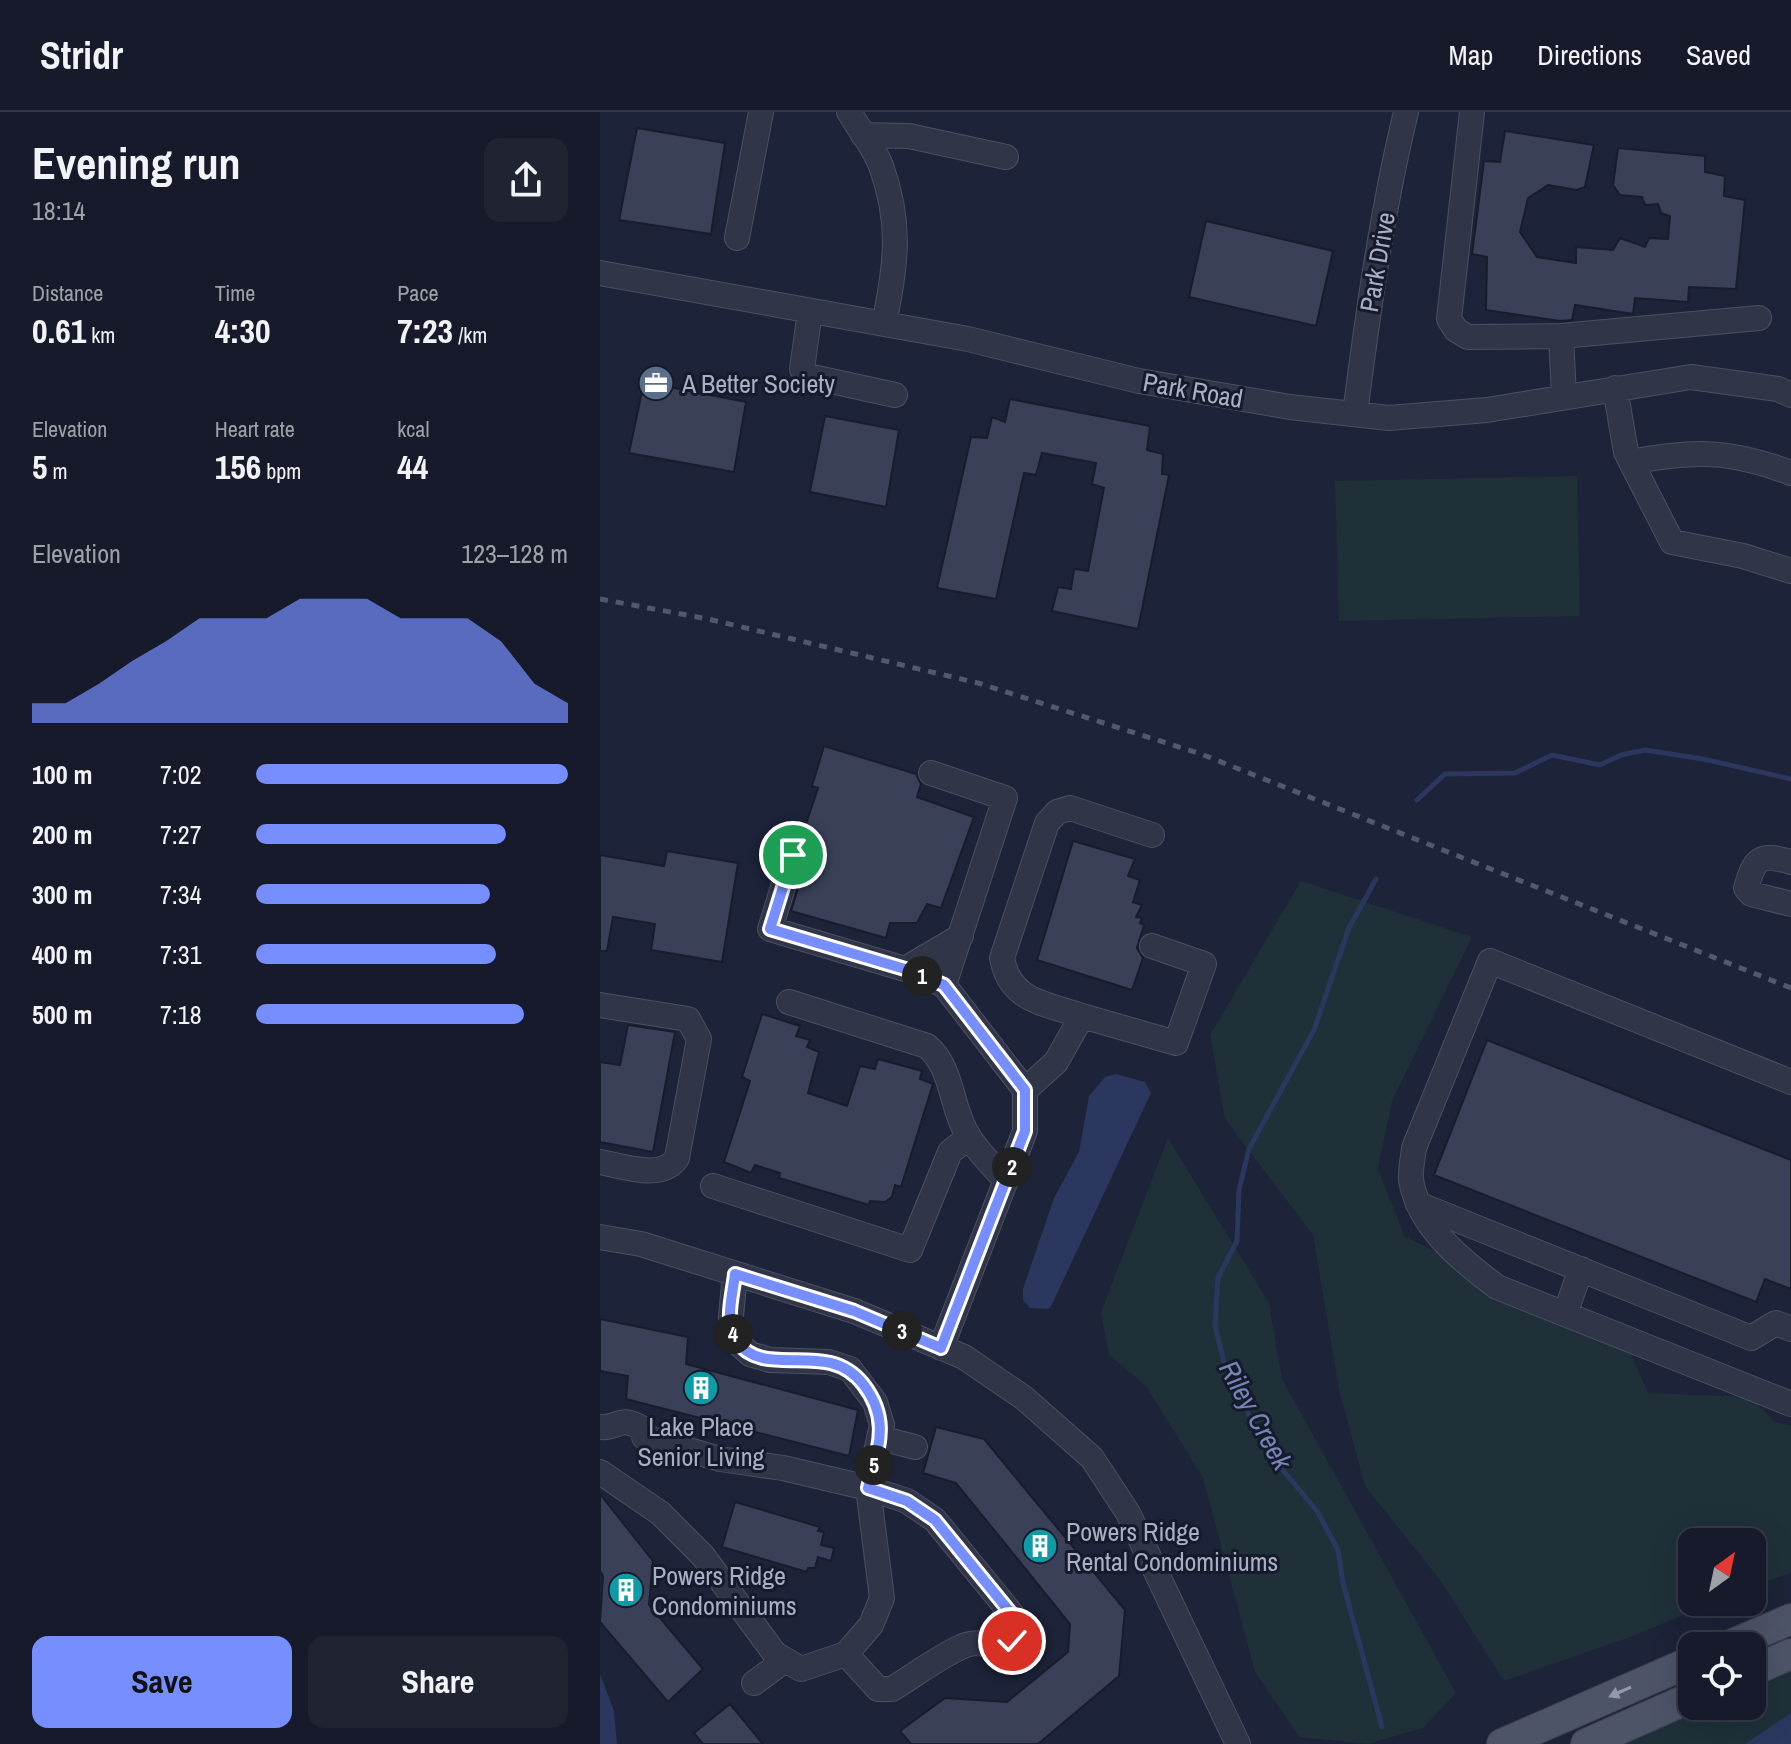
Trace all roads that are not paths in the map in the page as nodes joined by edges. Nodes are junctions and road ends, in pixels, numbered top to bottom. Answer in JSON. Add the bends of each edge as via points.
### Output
{"nodes":[{"id":1,"x":761,"y":112,"type":"edge"},
{"id":2,"x":849,"y":112,"type":"edge"},
{"id":3,"x":1406,"y":112,"type":"edge"},
{"id":4,"x":1472,"y":112,"type":"edge"},
{"id":5,"x":863,"y":135,"type":"junction"},
{"id":6,"x":1006,"y":157,"type":"dead end"},
{"id":7,"x":737,"y":238,"type":"dead end"},
{"id":8,"x":600,"y":273,"type":"edge"},
{"id":9,"x":810,"y":311,"type":"junction"},
{"id":10,"x":1759,"y":318,"type":"dead end"},
{"id":11,"x":884,"y":324,"type":"junction"},
{"id":12,"x":1561,"y":336,"type":"junction"},
{"id":13,"x":1615,"y":388,"type":"junction"},
{"id":14,"x":895,"y":395,"type":"dead end"},
{"id":15,"x":1791,"y":395,"type":"edge"},
{"id":16,"x":1564,"y":396,"type":"junction"},
{"id":17,"x":1355,"y":414,"type":"junction"},
{"id":18,"x":1631,"y":462,"type":"junction"},
{"id":19,"x":1791,"y":473,"type":"edge"},
{"id":20,"x":1791,"y":571,"type":"edge"},
{"id":21,"x":931,"y":773,"type":"dead end"},
{"id":22,"x":1152,"y":835,"type":"dead end"},
{"id":23,"x":793,"y":855,"type":"dead end"},
{"id":24,"x":1791,"y":862,"type":"edge"},
{"id":25,"x":1791,"y":904,"type":"edge"},
{"id":26,"x":961,"y":936,"type":"junction"},
{"id":27,"x":1152,"y":946,"type":"dead end"},
{"id":28,"x":905,"y":969,"type":"junction"},
{"id":29,"x":944,"y":985,"type":"junction"},
{"id":30,"x":789,"y":1002,"type":"dead end"},
{"id":31,"x":600,"y":1005,"type":"edge"},
{"id":32,"x":1082,"y":1016,"type":"junction"},
{"id":33,"x":1791,"y":1082,"type":"edge"},
{"id":34,"x":1025,"y":1090,"type":"junction"},
{"id":35,"x":969,"y":1137,"type":"junction"},
{"id":36,"x":600,"y":1162,"type":"edge"},
{"id":37,"x":1006,"y":1181,"type":"junction"},
{"id":38,"x":713,"y":1186,"type":"dead end"},
{"id":39,"x":1418,"y":1204,"type":"junction"},
{"id":40,"x":600,"y":1237,"type":"edge"},
{"id":41,"x":1581,"y":1269,"type":"junction"},
{"id":42,"x":735,"y":1274,"type":"junction"},
{"id":43,"x":1565,"y":1314,"type":"junction"},
{"id":44,"x":1791,"y":1329,"type":"edge"},
{"id":45,"x":941,"y":1348,"type":"junction"},
{"id":46,"x":1791,"y":1404,"type":"edge"},
{"id":47,"x":604,"y":1427,"type":"edge"},
{"id":48,"x":880,"y":1438,"type":"junction"},
{"id":49,"x":915,"y":1447,"type":"dead end"},
{"id":50,"x":600,"y":1472,"type":"edge"},
{"id":51,"x":868,"y":1488,"type":"junction"},
{"id":52,"x":1791,"y":1619,"type":"edge"},
{"id":53,"x":1761,"y":1632,"type":"edge"},
{"id":54,"x":846,"y":1654,"type":"junction"},
{"id":55,"x":1791,"y":1654,"type":"edge"},
{"id":56,"x":785,"y":1660,"type":"junction"},
{"id":57,"x":1766,"y":1665,"type":"edge"},
{"id":58,"x":1678,"y":1667,"type":"edge"},
{"id":59,"x":754,"y":1683,"type":"dead end"},
{"id":60,"x":1678,"y":1703,"type":"edge"},
{"id":61,"x":1238,"y":1744,"type":"edge"},
{"id":62,"x":1502,"y":1744,"type":"edge"},
{"id":63,"x":1586,"y":1744,"type":"edge"}],
"edges":[{"from":1,"to":7,"type":"street"},
{"from":2,"to":5,"type":"street"},
{"from":3,"to":17,"type":"street","name":"Park Drive","via":[[1369,304]]},
{"from":4,"to":12,"type":"street","via":[[1449,319],[1468,337]]},
{"from":5,"to":6,"type":"street","via":[[909,136]]},
{"from":5,"to":11,"type":"street","via":[[880,164],[895,221],[896,268]]},
{"from":8,"to":9,"type":"street","name":"Park Road"},
{"from":9,"to":11,"type":"street","name":"Park Road"},
{"from":9,"to":14,"type":"street","via":[[802,369],[808,376]]},
{"from":10,"to":12,"type":"street"},
{"from":11,"to":17,"type":"street","name":"Park Road","via":[[1139,381]]},
{"from":12,"to":16,"type":"street"},
{"from":13,"to":15,"type":"street","name":"Park Road","via":[[1691,377]]},
{"from":13,"to":16,"type":"street","name":"Park Road"},
{"from":13,"to":18,"type":"street"},
{"from":16,"to":17,"type":"street","name":"Park Road","via":[[1487,410],[1389,418]]},
{"from":18,"to":19,"type":"street","via":[[1727,453]]},
{"from":18,"to":20,"type":"street","via":[[1672,542]]},
{"from":21,"to":26,"type":"street","via":[[1005,798]]},
{"from":22,"to":32,"type":"street","via":[[1070,808],[1047,823],[1002,958],[1005,976],[1022,995]]},
{"from":23,"to":28,"type":"street","via":[[770,929]]},
{"from":24,"to":25,"type":"street","via":[[1773,857],[1758,861],[1746,888]]},
{"from":26,"to":28,"type":"street"},
{"from":26,"to":29,"type":"street"},
{"from":27,"to":32,"type":"street","via":[[1204,964],[1176,1043]]},
{"from":28,"to":29,"type":"street"},
{"from":29,"to":34,"type":"street"},
{"from":30,"to":35,"type":"street","via":[[927,1046],[946,1073]]},
{"from":31,"to":36,"type":"street","via":[[688,1019],[699,1039],[671,1167],[659,1171]]},
{"from":32,"to":34,"type":"street","via":[[1056,1062]]},
{"from":33,"to":39,"type":"street","via":[[1490,961],[1414,1148],[1411,1178]]},
{"from":34,"to":37,"type":"street","via":[[1025,1131]]},
{"from":35,"to":37,"type":"street"},
{"from":35,"to":38,"type":"street","via":[[950,1152],[910,1250]]},
{"from":37,"to":45,"type":"street"},
{"from":39,"to":41,"type":"street"},
{"from":39,"to":43,"type":"street","via":[[1456,1256],[1497,1287]]},
{"from":40,"to":42,"type":"street","via":[[641,1244]]},
{"from":41,"to":43,"type":"street"},
{"from":41,"to":44,"type":"street","via":[[1751,1338],[1776,1323]]},
{"from":42,"to":45,"type":"street","via":[[854,1311]]},
{"from":42,"to":48,"type":"street","via":[[731,1330],[736,1341],[750,1354],[770,1360],[829,1362],[850,1369],[875,1402]]},
{"from":43,"to":46,"type":"street"},
{"from":45,"to":61,"type":"street","via":[[964,1357],[1024,1398],[1092,1458],[1128,1513]]},
{"from":47,"to":51,"type":"street","via":[[632,1423],[643,1429],[644,1437],[720,1459]]},
{"from":48,"to":49,"type":"street"},
{"from":48,"to":51,"type":"street"},
{"from":50,"to":56,"type":"street","via":[[660,1513],[692,1545],[775,1654]]},
{"from":51,"to":54,"type":"street","via":[[882,1598],[871,1625]]},
{"from":51,"to":54,"type":"street","via":[[907,1501],[935,1520],[1023,1628],[1012,1641],[992,1647],[965,1644],[892,1689],[878,1689]]},
{"from":52,"to":53,"type":"main road"},
{"from":54,"to":56,"type":"street","via":[[801,1669]]},
{"from":55,"to":57,"type":"main road"},
{"from":56,"to":59,"type":"street"},
{"from":58,"to":62,"type":"main road","one_way":true},
{"from":60,"to":63,"type":"main road"}]}
